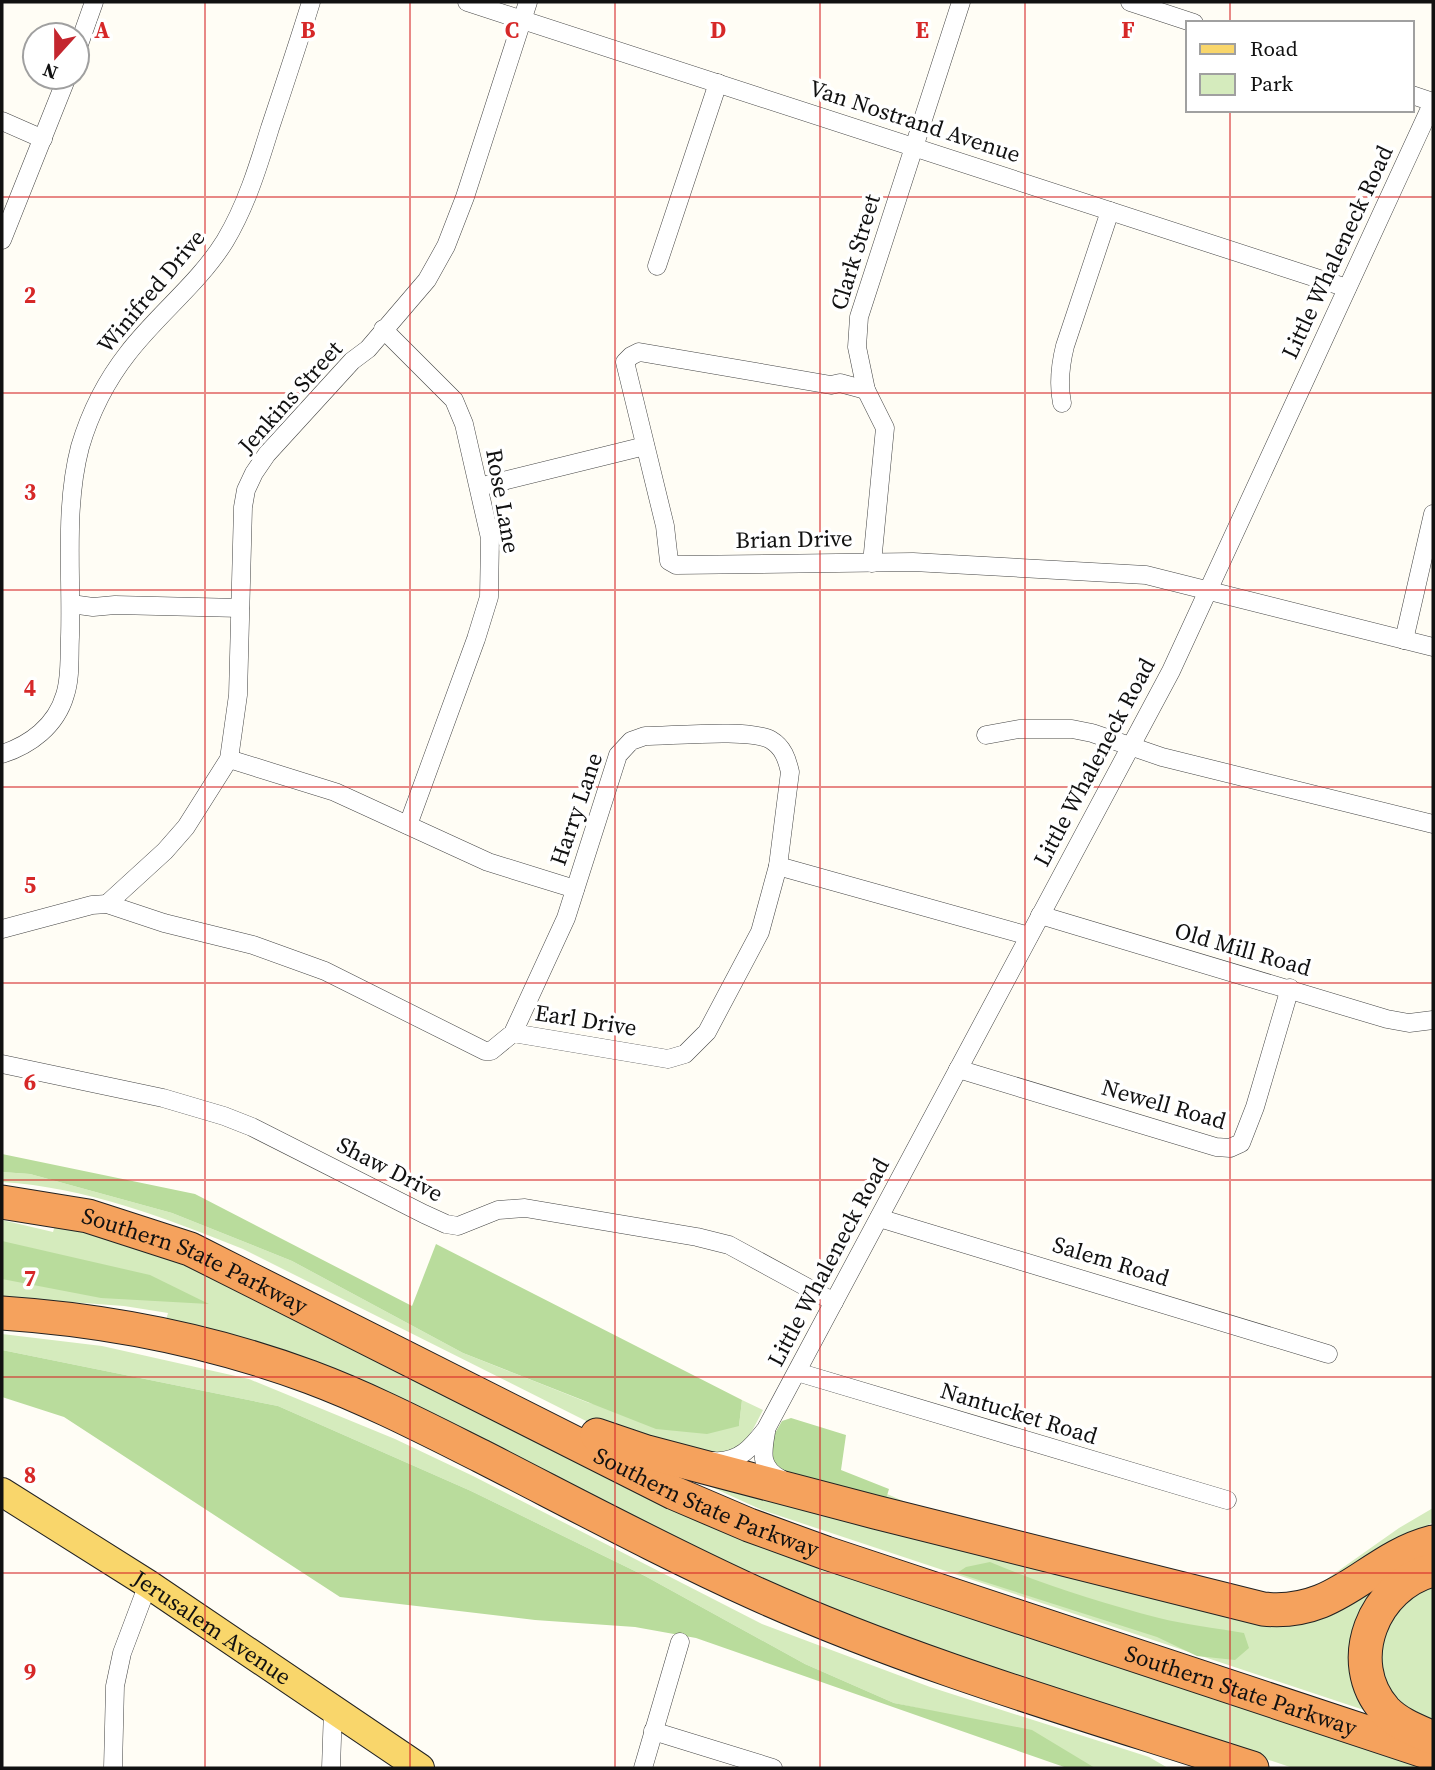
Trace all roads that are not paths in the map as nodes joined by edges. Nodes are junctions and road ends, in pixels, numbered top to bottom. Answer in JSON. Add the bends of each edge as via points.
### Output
{"nodes":[{"id":1,"x":94,"y":2,"type":"edge"},
{"id":2,"x":311,"y":2,"type":"edge"},
{"id":3,"x":467,"y":2,"type":"edge"},
{"id":4,"x":528,"y":2,"type":"edge"},
{"id":5,"x":961,"y":2,"type":"edge"},
{"id":6,"x":1130,"y":2,"type":"edge"},
{"id":7,"x":522,"y":20,"type":"junction"},
{"id":8,"x":87,"y":21,"type":"edge"},
{"id":9,"x":1188,"y":21,"type":"edge"},
{"id":10,"x":718,"y":83,"type":"junction"},
{"id":11,"x":61,"y":91,"type":"edge"},
{"id":12,"x":1414,"y":96,"type":"edge"},
{"id":13,"x":1433,"y":102,"type":"edge"},
{"id":14,"x":2,"y":121,"type":"edge"},
{"id":15,"x":43,"y":139,"type":"junction"},
{"id":16,"x":914,"y":146,"type":"junction"},
{"id":17,"x":1110,"y":211,"type":"junction"},
{"id":18,"x":2,"y":240,"type":"edge"},
{"id":19,"x":657,"y":266,"type":"dead end"},
{"id":20,"x":1347,"y":288,"type":"junction"},
{"id":21,"x":383,"y":329,"type":"junction"},
{"id":22,"x":866,"y":390,"type":"junction"},
{"id":23,"x":1062,"y":403,"type":"dead end"},
{"id":24,"x":645,"y":446,"type":"junction"},
{"id":25,"x":479,"y":487,"type":"junction"},
{"id":26,"x":1433,"y":514,"type":"edge"},
{"id":27,"x":872,"y":563,"type":"junction"},
{"id":28,"x":1208,"y":592,"type":"junction"},
{"id":29,"x":71,"y":604,"type":"junction"},
{"id":30,"x":240,"y":608,"type":"junction"},
{"id":31,"x":1404,"y":640,"type":"junction"},
{"id":32,"x":1433,"y":647,"type":"edge"},
{"id":33,"x":986,"y":735,"type":"dead end"},
{"id":34,"x":1130,"y":747,"type":"junction"},
{"id":35,"x":2,"y":754,"type":"edge"},
{"id":36,"x":229,"y":759,"type":"junction"},
{"id":37,"x":1433,"y":824,"type":"edge"},
{"id":38,"x":408,"y":825,"type":"junction"},
{"id":39,"x":778,"y":866,"type":"junction"},
{"id":40,"x":575,"y":889,"type":"junction"},
{"id":41,"x":107,"y":904,"type":"junction"},
{"id":42,"x":1040,"y":915,"type":"junction"},
{"id":43,"x":2,"y":929,"type":"edge"},
{"id":44,"x":1029,"y":936,"type":"junction"},
{"id":45,"x":1290,"y":988,"type":"junction"},
{"id":46,"x":1433,"y":1020,"type":"edge"},
{"id":47,"x":513,"y":1033,"type":"junction"},
{"id":48,"x":2,"y":1065,"type":"edge"},
{"id":49,"x":958,"y":1069,"type":"junction"},
{"id":50,"x":2,"y":1202,"type":"edge"},
{"id":51,"x":879,"y":1218,"type":"junction"},
{"id":52,"x":834,"y":1301,"type":"junction"},
{"id":53,"x":2,"y":1313,"type":"edge"},
{"id":54,"x":355,"y":1333,"type":"junction"},
{"id":55,"x":1328,"y":1354,"type":"dead end"},
{"id":56,"x":797,"y":1372,"type":"junction"},
{"id":57,"x":766,"y":1429,"type":"junction"},
{"id":58,"x":671,"y":1459,"type":"junction"},
{"id":59,"x":2,"y":1492,"type":"edge"},
{"id":60,"x":828,"y":1500,"type":"junction"},
{"id":61,"x":1227,"y":1500,"type":"dead end"},
{"id":62,"x":1433,"y":1542,"type":"edge"},
{"id":63,"x":1433,"y":1570,"type":"edge"},
{"id":64,"x":148,"y":1584,"type":"junction"},
{"id":65,"x":680,"y":1642,"type":"dead end"},
{"id":66,"x":895,"y":1650,"type":"junction"},
{"id":67,"x":333,"y":1709,"type":"junction"},
{"id":68,"x":653,"y":1731,"type":"junction"},
{"id":69,"x":1433,"y":1738,"type":"edge"},
{"id":70,"x":1433,"y":1754,"type":"edge"},
{"id":71,"x":113,"y":1768,"type":"edge"},
{"id":72,"x":331,"y":1768,"type":"edge"},
{"id":73,"x":421,"y":1768,"type":"edge"},
{"id":74,"x":643,"y":1768,"type":"edge"},
{"id":75,"x":773,"y":1768,"type":"edge"},
{"id":76,"x":1182,"y":1768,"type":"edge"},
{"id":77,"x":1252,"y":1768,"type":"edge"}],
"edges":[{"from":1,"to":8,"type":"street"},
{"from":2,"to":29,"type":"street","name":"Winifred Drive","via":[[235,223],[195,280],[128,352],[95,406],[80,448],[72,498]]},
{"from":3,"to":7,"type":"street","name":"Van Nostrand Avenue"},
{"from":4,"to":7,"type":"street","name":"Jenkins Street"},
{"from":5,"to":16,"type":"street","name":"Clark Street"},
{"from":6,"to":9,"type":"street"},
{"from":7,"to":10,"type":"street","name":"Van Nostrand Avenue"},
{"from":7,"to":21,"type":"street","name":"Jenkins Street","via":[[446,246],[427,280]]},
{"from":10,"to":16,"type":"street","name":"Van Nostrand Avenue"},
{"from":10,"to":19,"type":"street"},
{"from":11,"to":15,"type":"street"},
{"from":12,"to":13,"type":"street"},
{"from":13,"to":20,"type":"street","name":"Little Whaleneck Road"},
{"from":14,"to":15,"type":"street"},
{"from":15,"to":18,"type":"street"},
{"from":16,"to":17,"type":"street","name":"Van Nostrand Avenue"},
{"from":16,"to":22,"type":"street","name":"Clark Street","via":[[859,317],[857,348]]},
{"from":17,"to":20,"type":"street","name":"Van Nostrand Avenue"},
{"from":17,"to":23,"type":"street","via":[[1065,346],[1060,369]]},
{"from":20,"to":28,"type":"street","name":"Little Whaleneck Road"},
{"from":21,"to":25,"type":"street","name":"Rose Lane","via":[[454,400]]},
{"from":21,"to":30,"type":"street","name":"Jenkins Street","via":[[254,473],[243,507]]},
{"from":22,"to":24,"type":"street","name":"Brian Drive","via":[[639,352],[625,362]]},
{"from":22,"to":27,"type":"street","name":"Clark Street","via":[[885,428]]},
{"from":24,"to":25,"type":"street"},
{"from":24,"to":27,"type":"street","name":"Brian Drive","via":[[666,526],[669,561],[676,565]]},
{"from":25,"to":38,"type":"street","name":"Rose Lane","via":[[490,538],[489,597]]},
{"from":26,"to":31,"type":"street"},
{"from":27,"to":28,"type":"street","name":"Brian Drive","via":[[1146,575]]},
{"from":28,"to":31,"type":"street","name":"Brian Drive"},
{"from":28,"to":34,"type":"street","name":"Little Whaleneck Road"},
{"from":29,"to":30,"type":"street"},
{"from":29,"to":35,"type":"street","name":"Winifred Drive","via":[[68,681],[58,713],[35,739]]},
{"from":30,"to":36,"type":"street","name":"Jenkins Street","via":[[238,695]]},
{"from":31,"to":32,"type":"street","name":"Brian Drive"},
{"from":33,"to":34,"type":"street","via":[[1019,729],[1072,729]]},
{"from":34,"to":37,"type":"street"},
{"from":34,"to":42,"type":"street","name":"Little Whaleneck Road"},
{"from":36,"to":38,"type":"street","via":[[335,792]]},
{"from":36,"to":41,"type":"street","name":"Jenkins Street","via":[[186,827]]},
{"from":38,"to":40,"type":"street","via":[[488,862]]},
{"from":39,"to":40,"type":"street","name":"Harry Lane","via":[[790,772],[780,746],[769,738],[748,734],[645,736],[631,741],[618,755]]},
{"from":39,"to":44,"type":"street"},
{"from":39,"to":47,"type":"street","name":"Earl Drive","via":[[760,932],[707,1032],[685,1054],[668,1059]]},
{"from":40,"to":47,"type":"street","name":"Harry Lane"},
{"from":41,"to":43,"type":"street","name":"Earl Drive"},
{"from":41,"to":47,"type":"street","name":"Earl Drive","via":[[253,945],[325,971],[485,1051]]},
{"from":42,"to":44,"type":"street","name":"Little Whaleneck Road"},
{"from":42,"to":45,"type":"street","name":"Old Mill Road"},
{"from":44,"to":49,"type":"street","name":"Little Whaleneck Road"},
{"from":45,"to":46,"type":"street","name":"Old Mill Road","via":[[1387,1019],[1409,1023]]},
{"from":45,"to":49,"type":"street","name":"Newell Road","via":[[1255,1107],[1241,1143],[1230,1148]]},
{"from":48,"to":52,"type":"street","name":"Shaw Drive","via":[[163,1098],[224,1116],[452,1226],[498,1210],[525,1208],[697,1237],[729,1245]]},
{"from":49,"to":51,"type":"street","name":"Little Whaleneck Road"},
{"from":50,"to":54,"type":"highway","name":"Southern State Parkway","via":[[88,1216],[165,1240]]},
{"from":51,"to":52,"type":"street","name":"Little Whaleneck Road"},
{"from":51,"to":55,"type":"street","name":"Salem Road"},
{"from":52,"to":56,"type":"street","name":"Little Whaleneck Road"},
{"from":53,"to":66,"type":"highway","via":[[155,1333],[313,1378],[415,1423],[706,1570]]},
{"from":54,"to":58,"type":"highway","via":[[482,1379],[607,1439]]},
{"from":54,"to":70,"type":"highway","name":"Southern State Parkway","via":[[674,1493],[749,1525]]},
{"from":56,"to":57,"type":"street","name":"Little Whaleneck Road"},
{"from":56,"to":61,"type":"street","name":"Nantucket Road"},
{"from":57,"to":58,"type":"street","name":"Little Whaleneck Road","via":[[735,1459]]},
{"from":57,"to":60,"type":"street","name":"Little Whaleneck Road","via":[[762,1459],[768,1471]]},
{"from":58,"to":60,"type":"highway"},
{"from":59,"to":64,"type":"main road","name":"Jerusalem Avenue"},
{"from":60,"to":62,"type":"highway","via":[[1276,1610],[1320,1603],[1403,1552]]},
{"from":63,"to":69,"type":"highway","via":[[1411,1577],[1386,1598],[1371,1626],[1365,1655],[1370,1684],[1381,1704],[1396,1719]]},
{"from":64,"to":67,"type":"main road","name":"Jerusalem Avenue"},
{"from":64,"to":71,"type":"street","via":[[115,1686]]},
{"from":65,"to":68,"type":"street"},
{"from":66,"to":76,"type":"highway","via":[[980,1695],[1140,1748]]},
{"from":66,"to":77,"type":"highway"},
{"from":67,"to":72,"type":"street"},
{"from":67,"to":73,"type":"main road","name":"Jerusalem Avenue"},
{"from":68,"to":74,"type":"street"},
{"from":68,"to":75,"type":"street"}]}
